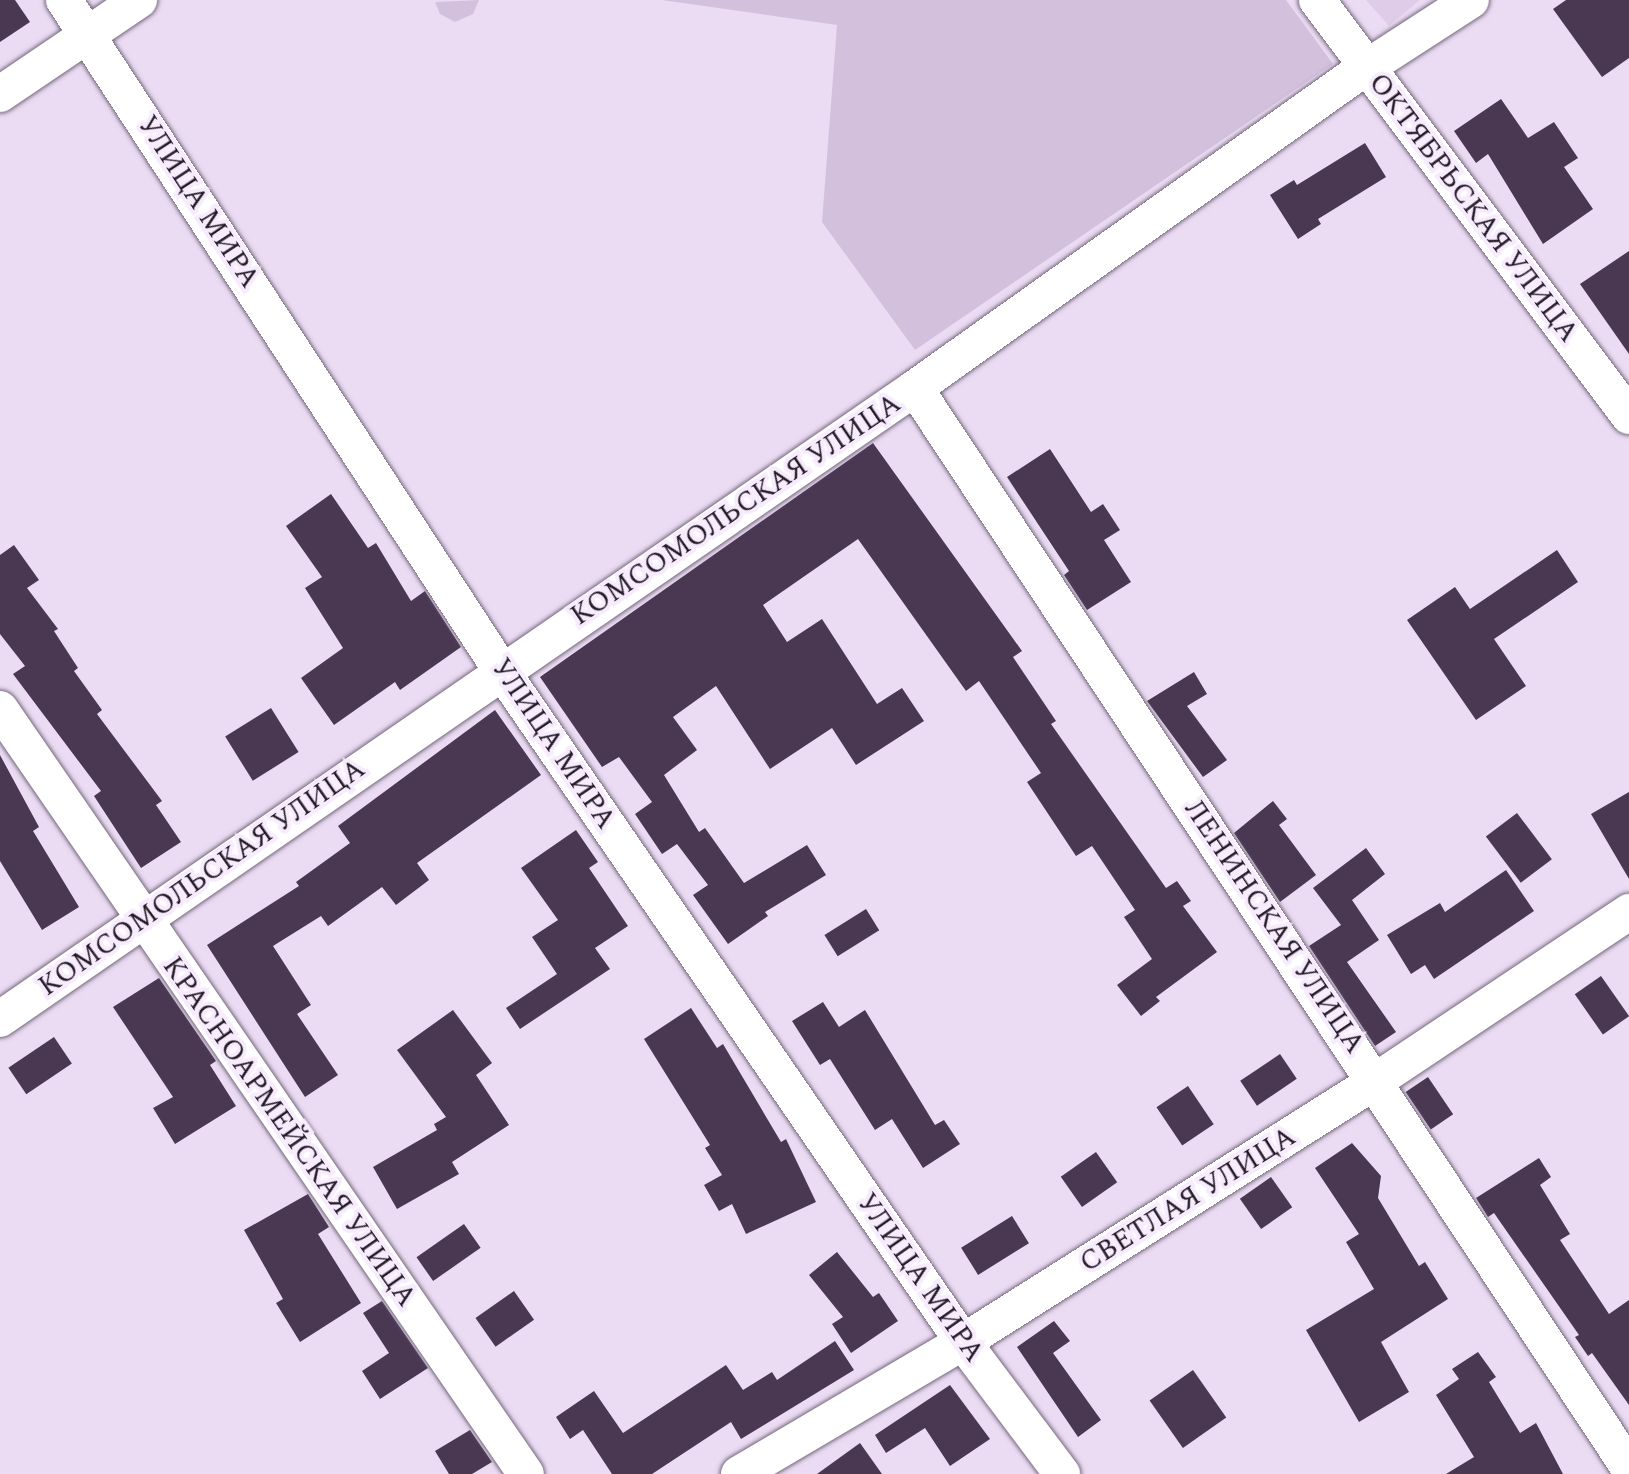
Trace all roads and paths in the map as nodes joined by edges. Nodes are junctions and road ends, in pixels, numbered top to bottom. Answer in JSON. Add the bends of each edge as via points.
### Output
{"nodes":[{"id":1,"x":64,"y":0,"type":"edge"},
{"id":2,"x":139,"y":0,"type":"edge"},
{"id":3,"x":1317,"y":0,"type":"edge"},
{"id":4,"x":1471,"y":0,"type":"edge"},
{"id":5,"x":88,"y":34,"type":"junction"},
{"id":6,"x":1366,"y":67,"type":"junction"},
{"id":7,"x":0,"y":94,"type":"edge"},
{"id":8,"x":915,"y":388,"type":"junction"},
{"id":9,"x":1629,"y":416,"type":"edge"},
{"id":10,"x":501,"y":670,"type":"junction"},
{"id":11,"x":0,"y":709,"type":"edge"},
{"id":12,"x":1629,"y":912,"type":"edge"},
{"id":13,"x":142,"y":920,"type":"junction"},
{"id":14,"x":0,"y":1019,"type":"edge"},
{"id":15,"x":1377,"y":1080,"type":"junction"},
{"id":16,"x":963,"y":1342,"type":"junction"},
{"id":17,"x":1629,"y":1468,"type":"edge"},
{"id":18,"x":526,"y":1474,"type":"edge"},
{"id":19,"x":739,"y":1474,"type":"edge"},
{"id":20,"x":1062,"y":1474,"type":"edge"}],
"edges":[{"from":1,"to":5,"type":"street","name":"УЛИЦА МИРА"},
{"from":2,"to":5,"type":"street"},
{"from":3,"to":6,"type":"street","name":"ОКТЯБРЬСКАЯ УЛИЦА"},
{"from":4,"to":6,"type":"street","name":"КОМСОМОЛЬСКАЯ УЛИЦА"},
{"from":5,"to":7,"type":"street"},
{"from":5,"to":10,"type":"street","name":"УЛИЦА МИРА"},
{"from":6,"to":8,"type":"street","name":"КОМСОМОЛЬСКАЯ УЛИЦА"},
{"from":6,"to":9,"type":"street","name":"ОКТЯБРЬСКАЯ УЛИЦА"},
{"from":8,"to":10,"type":"street","name":"КОМСОМОЛЬСКАЯ УЛИЦА"},
{"from":8,"to":15,"type":"street","name":"ЛЕНИНСКАЯ УЛИЦА"},
{"from":10,"to":13,"type":"street","name":"КОМСОМОЛЬСКАЯ УЛИЦА"},
{"from":10,"to":16,"type":"street","name":"УЛИЦА МИРА"},
{"from":11,"to":13,"type":"street","name":"КРАСНОАРМЕЙСКАЯ УЛИЦА"},
{"from":12,"to":15,"type":"street","name":"СВЕТЛАЯ УЛИЦА"},
{"from":13,"to":14,"type":"street","name":"КОМСОМОЛЬСКАЯ УЛИЦА"},
{"from":13,"to":18,"type":"street","name":"КРАСНОАРМЕЙСКАЯ УЛИЦА"},
{"from":15,"to":16,"type":"street","name":"СВЕТЛАЯ УЛИЦА"},
{"from":15,"to":17,"type":"street","name":"ЛЕНИНСКАЯ УЛИЦА"},
{"from":16,"to":19,"type":"street","name":"СВЕТЛАЯ УЛИЦА"},
{"from":16,"to":20,"type":"street","name":"УЛИЦА МИРА"}]}
